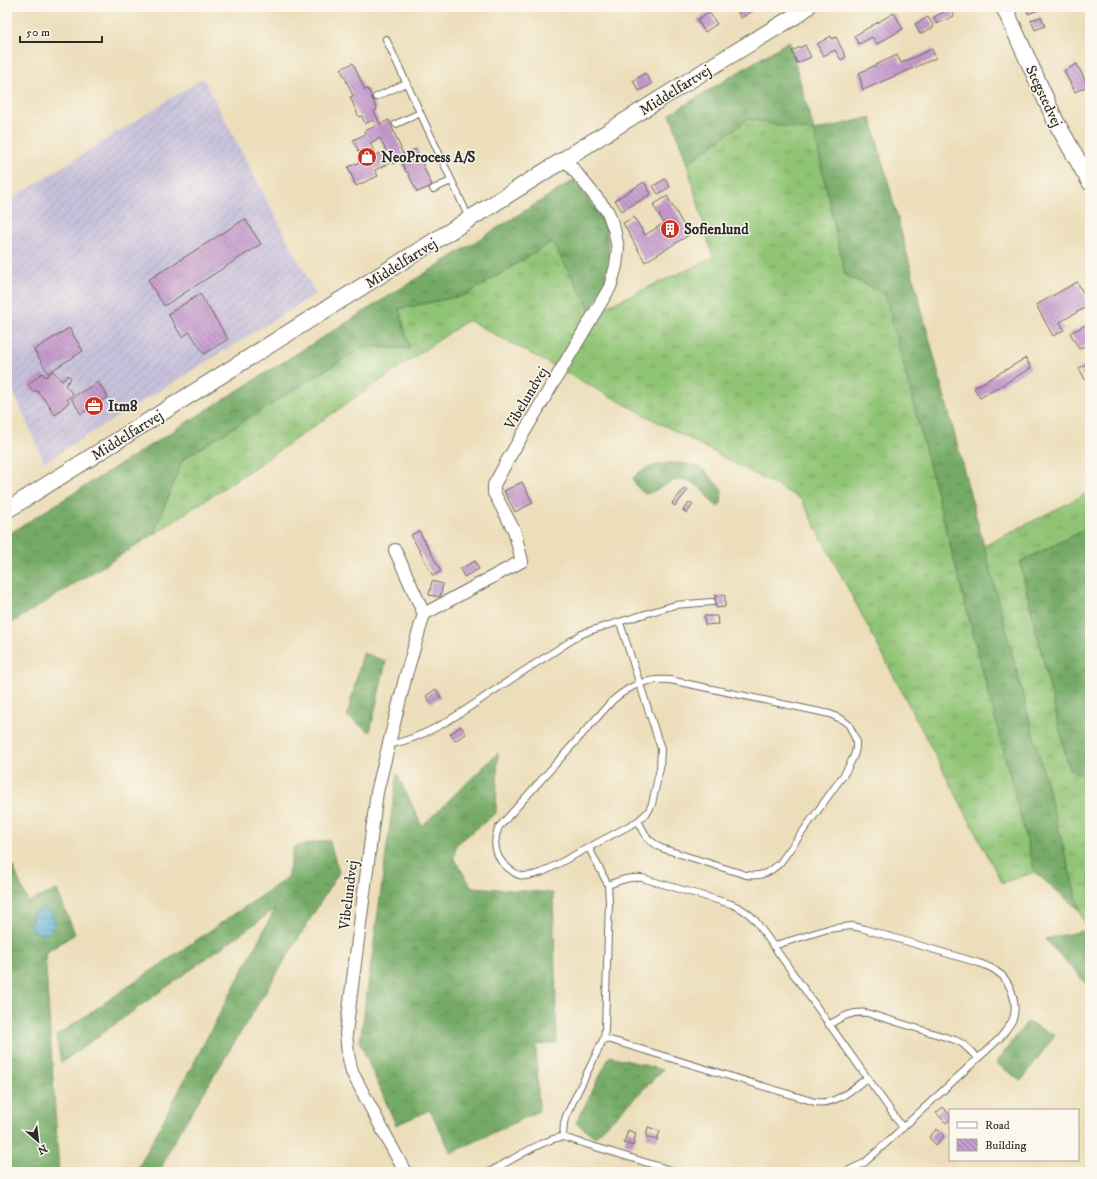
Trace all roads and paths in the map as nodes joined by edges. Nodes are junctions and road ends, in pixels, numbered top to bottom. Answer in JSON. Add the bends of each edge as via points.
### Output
{"nodes":[{"id":1,"x":813,"y":7,"type":"edge"},
{"id":2,"x":1004,"y":7,"type":"edge"},
{"id":3,"x":801,"y":11,"type":"edge"},
{"id":4,"x":386,"y":39,"type":"dead end"},
{"id":5,"x":406,"y":83,"type":"junction"},
{"id":6,"x":376,"y":97,"type":"dead end"},
{"id":7,"x":420,"y":113,"type":"junction"},
{"id":8,"x":396,"y":124,"type":"dead end"},
{"id":9,"x":565,"y":159,"type":"junction"},
{"id":10,"x":451,"y":181,"type":"junction"},
{"id":11,"x":1090,"y":182,"type":"edge"},
{"id":12,"x":433,"y":189,"type":"dead end"},
{"id":13,"x":469,"y":220,"type":"junction"},
{"id":14,"x":7,"y":510,"type":"edge"},
{"id":15,"x":395,"y":550,"type":"dead end"},
{"id":16,"x":712,"y":602,"type":"dead end"},
{"id":17,"x":424,"y":614,"type":"junction"},
{"id":18,"x":619,"y":622,"type":"junction"},
{"id":19,"x":640,"y":683,"type":"junction"},
{"id":20,"x":388,"y":745,"type":"junction"},
{"id":21,"x":638,"y":821,"type":"junction"},
{"id":22,"x":589,"y":848,"type":"junction"},
{"id":23,"x":608,"y":885,"type":"junction"},
{"id":24,"x":773,"y":946,"type":"junction"},
{"id":25,"x":830,"y":1025,"type":"junction"},
{"id":26,"x":604,"y":1038,"type":"junction"},
{"id":27,"x":978,"y":1058,"type":"junction"},
{"id":28,"x":867,"y":1078,"type":"junction"},
{"id":29,"x":903,"y":1128,"type":"junction"},
{"id":30,"x":563,"y":1137,"type":"junction"},
{"id":31,"x":406,"y":1172,"type":"edge"},
{"id":32,"x":489,"y":1172,"type":"edge"},
{"id":33,"x":678,"y":1172,"type":"edge"},
{"id":34,"x":845,"y":1172,"type":"edge"}],
"edges":[{"from":1,"to":3,"type":"main road","name":"Middelfartvej"},
{"from":2,"to":11,"type":"main road","name":"Stegstedvej","via":[[1056,122]]},
{"from":3,"to":9,"type":"main road","name":"Middelfartvej"},
{"from":4,"to":5,"type":"lane"},
{"from":5,"to":6,"type":"lane"},
{"from":5,"to":7,"type":"lane"},
{"from":7,"to":8,"type":"lane"},
{"from":7,"to":10,"type":"lane"},
{"from":9,"to":13,"type":"main road","name":"Middelfartvej"},
{"from":9,"to":17,"type":"street","name":"Vibelundvej","via":[[608,212],[614,229],[618,248],[610,287],[494,485],[494,493],[514,530],[522,561]]},
{"from":10,"to":12,"type":"lane"},
{"from":10,"to":13,"type":"lane"},
{"from":13,"to":14,"type":"main road","name":"Middelfartvej"},
{"from":15,"to":17,"type":"street"},
{"from":16,"to":18,"type":"lane","via":[[675,605]]},
{"from":17,"to":20,"type":"street","name":"Vibelundvej"},
{"from":18,"to":19,"type":"lane"},
{"from":18,"to":20,"type":"lane","via":[[580,635],[438,727],[413,739]]},
{"from":19,"to":21,"type":"lane","via":[[661,749],[660,768],[652,804]]},
{"from":19,"to":21,"type":"lane","via":[[657,679],[670,680],[830,714],[849,725],[856,740],[856,748],[845,773],[784,857],[764,875],[746,874],[661,848],[648,839]]},
{"from":19,"to":22,"type":"lane","via":[[622,691],[612,701],[499,827],[495,840],[502,863],[515,874],[524,876],[543,872]]},
{"from":20,"to":31,"type":"street","name":"Vibelundvej","via":[[377,792],[346,1033],[352,1072]]},
{"from":21,"to":22,"type":"lane"},
{"from":22,"to":23,"type":"lane"},
{"from":23,"to":24,"type":"lane","via":[[625,878],[642,878],[731,904],[749,914]]},
{"from":23,"to":26,"type":"lane"},
{"from":24,"to":25,"type":"lane"},
{"from":24,"to":27,"type":"lane","via":[[828,930],[852,926],[979,963],[996,971],[1003,976],[1012,992],[1013,1016],[1000,1038]]},
{"from":25,"to":27,"type":"lane","via":[[852,1013],[867,1013],[955,1040]]},
{"from":25,"to":28,"type":"lane"},
{"from":26,"to":28,"type":"lane","via":[[814,1102],[823,1103],[837,1099]]},
{"from":26,"to":30,"type":"lane","via":[[566,1116]]},
{"from":27,"to":29,"type":"lane"},
{"from":28,"to":29,"type":"lane"},
{"from":29,"to":34,"type":"lane","via":[[864,1163]]},
{"from":30,"to":32,"type":"lane","via":[[545,1142]]},
{"from":30,"to":33,"type":"lane"}]}
